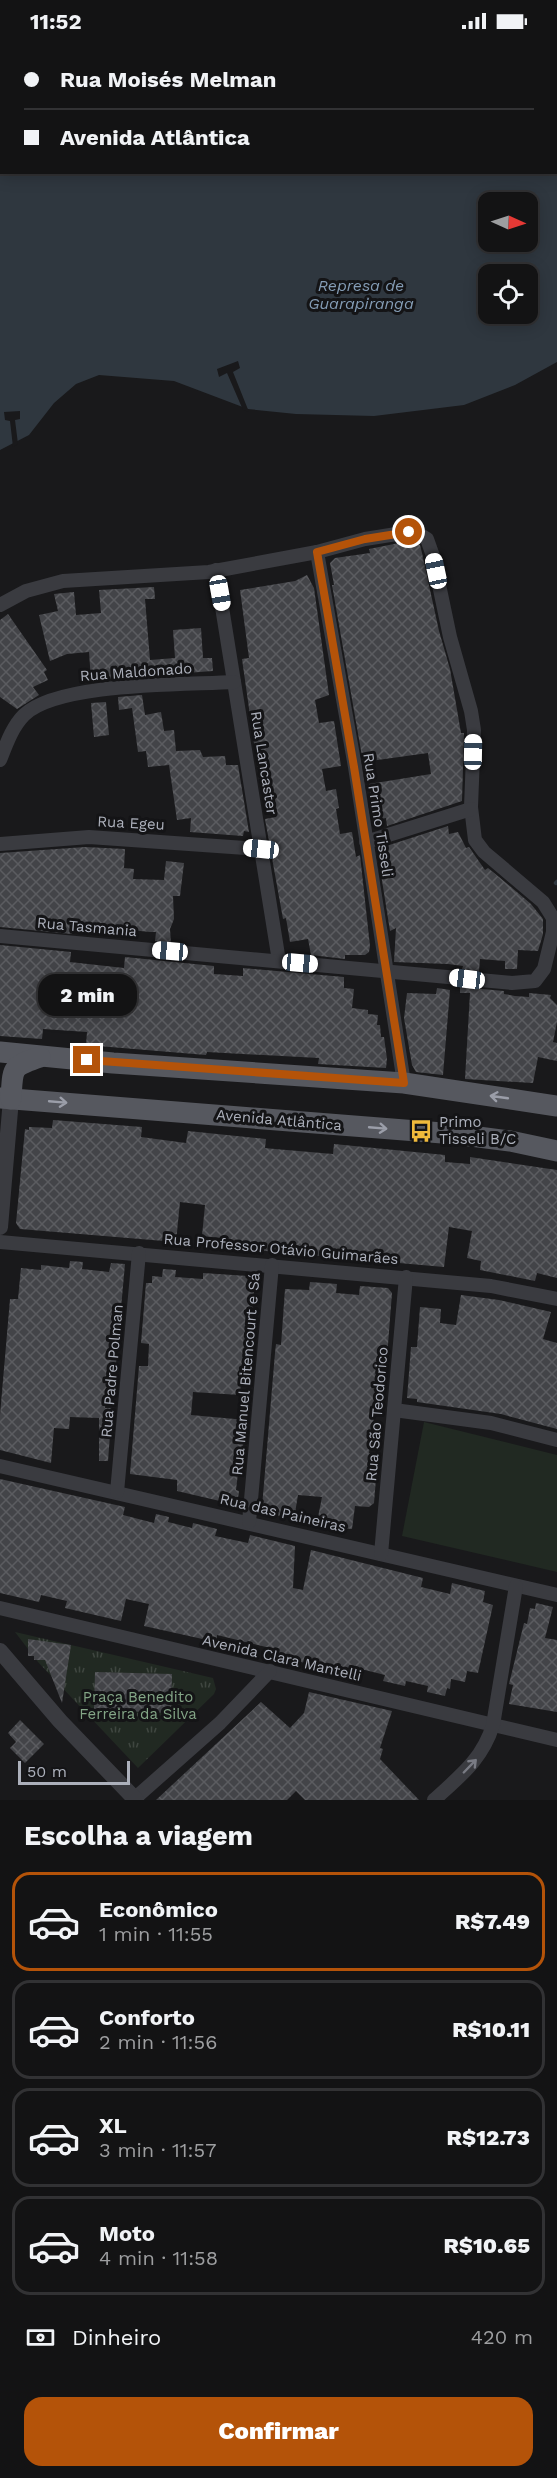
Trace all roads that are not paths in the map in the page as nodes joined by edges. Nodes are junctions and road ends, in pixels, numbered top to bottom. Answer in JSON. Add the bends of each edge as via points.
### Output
{"nodes":[{"id":1,"x":317,"y":552,"type":"junction"},
{"id":2,"x":216,"y":570,"type":"junction"},
{"id":3,"x":0,"y":605,"type":"edge"},
{"id":4,"x":234,"y":682,"type":"junction"},
{"id":5,"x":0,"y":760,"type":"edge"},
{"id":6,"x":471,"y":809,"type":"junction"},
{"id":7,"x":366,"y":842,"type":"junction"},
{"id":8,"x":0,"y":844,"type":"edge"},
{"id":9,"x":261,"y":849,"type":"junction"},
{"id":10,"x":0,"y":936,"type":"edge"},
{"id":11,"x":279,"y":961,"type":"junction"},
{"id":12,"x":386,"y":970,"type":"junction"},
{"id":13,"x":0,"y":1052,"type":"edge"},
{"id":14,"x":44,"y":1056,"type":"junction"},
{"id":15,"x":404,"y":1083,"type":"junction"},
{"id":16,"x":6,"y":1098,"type":"edge"},
{"id":17,"x":557,"y":1106,"type":"edge"},
{"id":18,"x":557,"y":1151,"type":"edge"},
{"id":19,"x":0,"y":1227,"type":"edge"},
{"id":20,"x":0,"y":1242,"type":"edge"},
{"id":21,"x":139,"y":1253,"type":"junction"},
{"id":22,"x":272,"y":1265,"type":"junction"},
{"id":23,"x":406,"y":1277,"type":"junction"},
{"id":24,"x":557,"y":1299,"type":"edge"},
{"id":25,"x":393,"y":1410,"type":"junction"},
{"id":26,"x":557,"y":1440,"type":"edge"},
{"id":27,"x":0,"y":1466,"type":"edge"},
{"id":28,"x":117,"y":1492,"type":"junction"},
{"id":29,"x":249,"y":1522,"type":"junction"},
{"id":30,"x":381,"y":1554,"type":"junction"},
{"id":31,"x":516,"y":1586,"type":"junction"},
{"id":32,"x":557,"y":1595,"type":"edge"},
{"id":33,"x":0,"y":1608,"type":"edge"},
{"id":34,"x":0,"y":1651,"type":"edge"},
{"id":35,"x":270,"y":1671,"type":"junction"},
{"id":36,"x":493,"y":1725,"type":"junction"},
{"id":37,"x":557,"y":1740,"type":"edge"},
{"id":38,"x":135,"y":1800,"type":"edge"},
{"id":39,"x":434,"y":1800,"type":"edge"}],
"edges":[{"from":1,"to":2,"type":"street"},
{"from":1,"to":6,"type":"street","via":[[409,532],[427,539],[471,711]]},
{"from":1,"to":7,"type":"street","name":"Rua Primo Tisseli"},
{"from":2,"to":3,"type":"street","via":[[63,581],[26,591]]},
{"from":2,"to":4,"type":"street","name":"Rua Lancaster"},
{"from":4,"to":5,"type":"street","name":"Rua Maldonado","via":[[63,695],[24,715],[13,729]]},
{"from":4,"to":9,"type":"street","name":"Rua Lancaster"},
{"from":6,"to":7,"type":"street"},
{"from":6,"to":12,"type":"street","name":"Rua Tasmania","via":[[475,840],[484,852],[543,902],[553,918],[544,969],[535,981],[489,982]]},
{"from":7,"to":12,"type":"street","name":"Rua Primo Tisseli"},
{"from":8,"to":9,"type":"street","name":"Rua Egeu","via":[[89,837]]},
{"from":9,"to":11,"type":"street","name":"Rua Lancaster"},
{"from":10,"to":11,"type":"street","name":"Rua Tasmania"},
{"from":11,"to":12,"type":"street","name":"Rua Tasmania"},
{"from":12,"to":15,"type":"street","name":"Rua Primo Tisseli"},
{"from":13,"to":14,"type":"main road"},
{"from":14,"to":15,"type":"main road"},
{"from":14,"to":16,"type":"main road","via":[[24,1062],[14,1070]]},
{"from":17,"to":15,"type":"main road","one_way":true},
{"from":16,"to":18,"type":"main road","name":"Avenida Atlântica","one_way":true,"via":[[455,1134]]},
{"from":16,"to":19,"type":"street"},
{"from":20,"to":21,"type":"street","name":"Rua Professor Otávio Guimarães"},
{"from":21,"to":22,"type":"street","name":"Rua Professor Otávio Guimarães"},
{"from":21,"to":28,"type":"street","name":"Rua Padre Polman"},
{"from":22,"to":23,"type":"street","name":"Rua Professor Otávio Guimarães"},
{"from":22,"to":29,"type":"street","name":"Rua Manuel Bitencourt e Sá"},
{"from":23,"to":24,"type":"street","name":"Rua Professor Otávio Guimarães","via":[[491,1286]]},
{"from":23,"to":25,"type":"street","name":"Rua São Teodorico"},
{"from":25,"to":26,"type":"street","via":[[491,1423]]},
{"from":25,"to":30,"type":"street","name":"Rua São Teodorico"},
{"from":27,"to":28,"type":"street","name":"Rua das Paineiras"},
{"from":28,"to":29,"type":"street","name":"Rua das Paineiras"},
{"from":29,"to":30,"type":"street","name":"Rua das Paineiras"},
{"from":30,"to":31,"type":"street","name":"Rua das Paineiras"},
{"from":31,"to":32,"type":"street","name":"Rua das Paineiras"},
{"from":31,"to":36,"type":"street"},
{"from":33,"to":35,"type":"street","name":"Avenida Clara Mantelli"},
{"from":34,"to":38,"type":"street"},
{"from":35,"to":36,"type":"street","name":"Avenida Clara Mantelli"},
{"from":35,"to":38,"type":"street","via":[[220,1724]]},
{"from":36,"to":37,"type":"street","name":"Avenida Clara Mantelli"},
{"from":39,"to":36,"type":"street","one_way":true,"via":[[478,1758]]}]}
